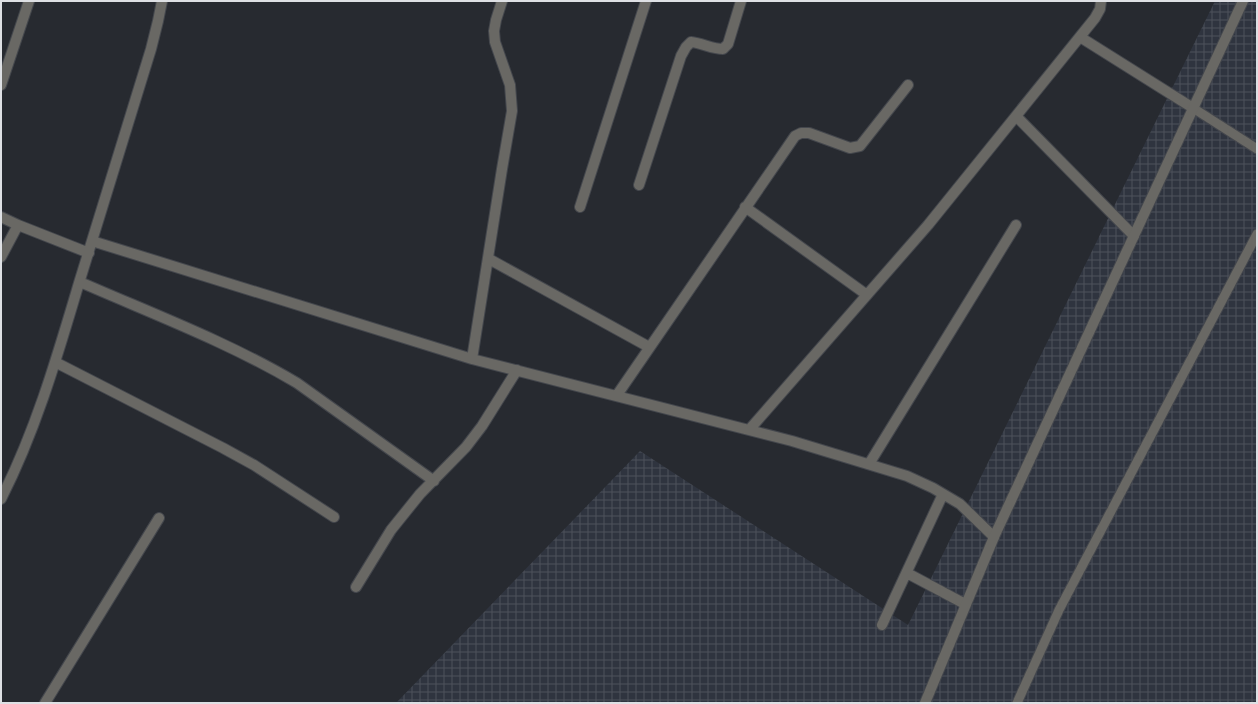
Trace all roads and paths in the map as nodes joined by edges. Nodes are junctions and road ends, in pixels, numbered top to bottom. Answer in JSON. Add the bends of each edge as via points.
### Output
{"nodes":[{"id":1,"x":29,"y":1,"type":"edge"},
{"id":2,"x":162,"y":1,"type":"edge"},
{"id":3,"x":502,"y":1,"type":"edge"},
{"id":4,"x":646,"y":1,"type":"edge"},
{"id":5,"x":740,"y":1,"type":"edge"},
{"id":6,"x":1101,"y":1,"type":"edge"},
{"id":7,"x":1243,"y":1,"type":"edge"},
{"id":8,"x":1080,"y":37,"type":"junction"},
{"id":9,"x":3,"y":74,"type":"edge"},
{"id":10,"x":1,"y":85,"type":"edge"},
{"id":11,"x":908,"y":85,"type":"dead end"},
{"id":12,"x":1193,"y":108,"type":"junction"},
{"id":13,"x":1016,"y":116,"type":"junction"},
{"id":14,"x":1257,"y":149,"type":"edge"},
{"id":15,"x":639,"y":185,"type":"dead end"},
{"id":16,"x":580,"y":206,"type":"dead end"},
{"id":17,"x":745,"y":207,"type":"junction"},
{"id":18,"x":1,"y":217,"type":"edge"},
{"id":19,"x":18,"y":225,"type":"junction"},
{"id":20,"x":1016,"y":225,"type":"dead end"},
{"id":21,"x":1257,"y":234,"type":"edge"},
{"id":22,"x":1134,"y":236,"type":"junction"},
{"id":23,"x":92,"y":241,"type":"junction"},
{"id":24,"x":89,"y":253,"type":"junction"},
{"id":25,"x":1,"y":257,"type":"edge"},
{"id":26,"x":489,"y":259,"type":"junction"},
{"id":27,"x":80,"y":282,"type":"junction"},
{"id":28,"x":867,"y":295,"type":"junction"},
{"id":29,"x":649,"y":347,"type":"junction"},
{"id":30,"x":472,"y":358,"type":"junction"},
{"id":31,"x":55,"y":362,"type":"junction"},
{"id":32,"x":517,"y":370,"type":"junction"},
{"id":33,"x":617,"y":395,"type":"junction"},
{"id":34,"x":749,"y":430,"type":"junction"},
{"id":35,"x":868,"y":464,"type":"junction"},
{"id":36,"x":434,"y":481,"type":"junction"},
{"id":37,"x":943,"y":494,"type":"junction"},
{"id":38,"x":1,"y":499,"type":"edge"},
{"id":39,"x":334,"y":517,"type":"dead end"},
{"id":40,"x":159,"y":518,"type":"dead end"},
{"id":41,"x":994,"y":537,"type":"junction"},
{"id":42,"x":907,"y":572,"type":"junction"},
{"id":43,"x":356,"y":587,"type":"dead end"},
{"id":44,"x":965,"y":604,"type":"junction"},
{"id":45,"x":882,"y":625,"type":"dead end"},
{"id":46,"x":45,"y":703,"type":"edge"},
{"id":47,"x":925,"y":703,"type":"edge"},
{"id":48,"x":1017,"y":703,"type":"edge"}],
"edges":[{"from":1,"to":9,"type":"street"},
{"from":2,"to":23,"type":"street","via":[[151,49]]},
{"from":3,"to":26,"type":"street","via":[[496,20],[495,42],[510,84],[512,111]]},
{"from":4,"to":16,"type":"street"},
{"from":5,"to":15,"type":"street","via":[[728,44],[723,49],[691,42],[681,56]]},
{"from":6,"to":8,"type":"street","via":[[1095,18]]},
{"from":7,"to":12,"type":"street"},
{"from":8,"to":12,"type":"street"},
{"from":8,"to":13,"type":"street"},
{"from":9,"to":10,"type":"street"},
{"from":11,"to":17,"type":"street","via":[[860,146],[850,148],[809,133],[795,136]]},
{"from":12,"to":14,"type":"lane"},
{"from":12,"to":22,"type":"street"},
{"from":13,"to":22,"type":"street"},
{"from":13,"to":28,"type":"street","via":[[928,225]]},
{"from":17,"to":28,"type":"street"},
{"from":17,"to":29,"type":"street"},
{"from":18,"to":19,"type":"street"},
{"from":19,"to":24,"type":"street"},
{"from":19,"to":25,"type":"street"},
{"from":20,"to":35,"type":"street"},
{"from":21,"to":48,"type":"lane","via":[[1059,610]]},
{"from":22,"to":41,"type":"street"},
{"from":23,"to":24,"type":"street"},
{"from":23,"to":30,"type":"street"},
{"from":24,"to":27,"type":"street"},
{"from":26,"to":29,"type":"street"},
{"from":26,"to":30,"type":"street"},
{"from":27,"to":31,"type":"street"},
{"from":27,"to":36,"type":"street","via":[[277,371]]},
{"from":28,"to":34,"type":"street"},
{"from":29,"to":33,"type":"street"},
{"from":30,"to":32,"type":"street"},
{"from":31,"to":38,"type":"street","via":[[34,427]]},
{"from":31,"to":39,"type":"street","via":[[254,465]]},
{"from":32,"to":33,"type":"street"},
{"from":32,"to":36,"type":"street","via":[[482,426]]},
{"from":33,"to":34,"type":"street"},
{"from":34,"to":35,"type":"street"},
{"from":35,"to":37,"type":"street","via":[[907,476]]},
{"from":36,"to":43,"type":"street","via":[[391,530]]},
{"from":37,"to":41,"type":"street","via":[[960,504]]},
{"from":37,"to":42,"type":"street"},
{"from":40,"to":46,"type":"street"},
{"from":41,"to":44,"type":"street"},
{"from":42,"to":44,"type":"street"},
{"from":42,"to":45,"type":"street"},
{"from":44,"to":47,"type":"street"}]}
